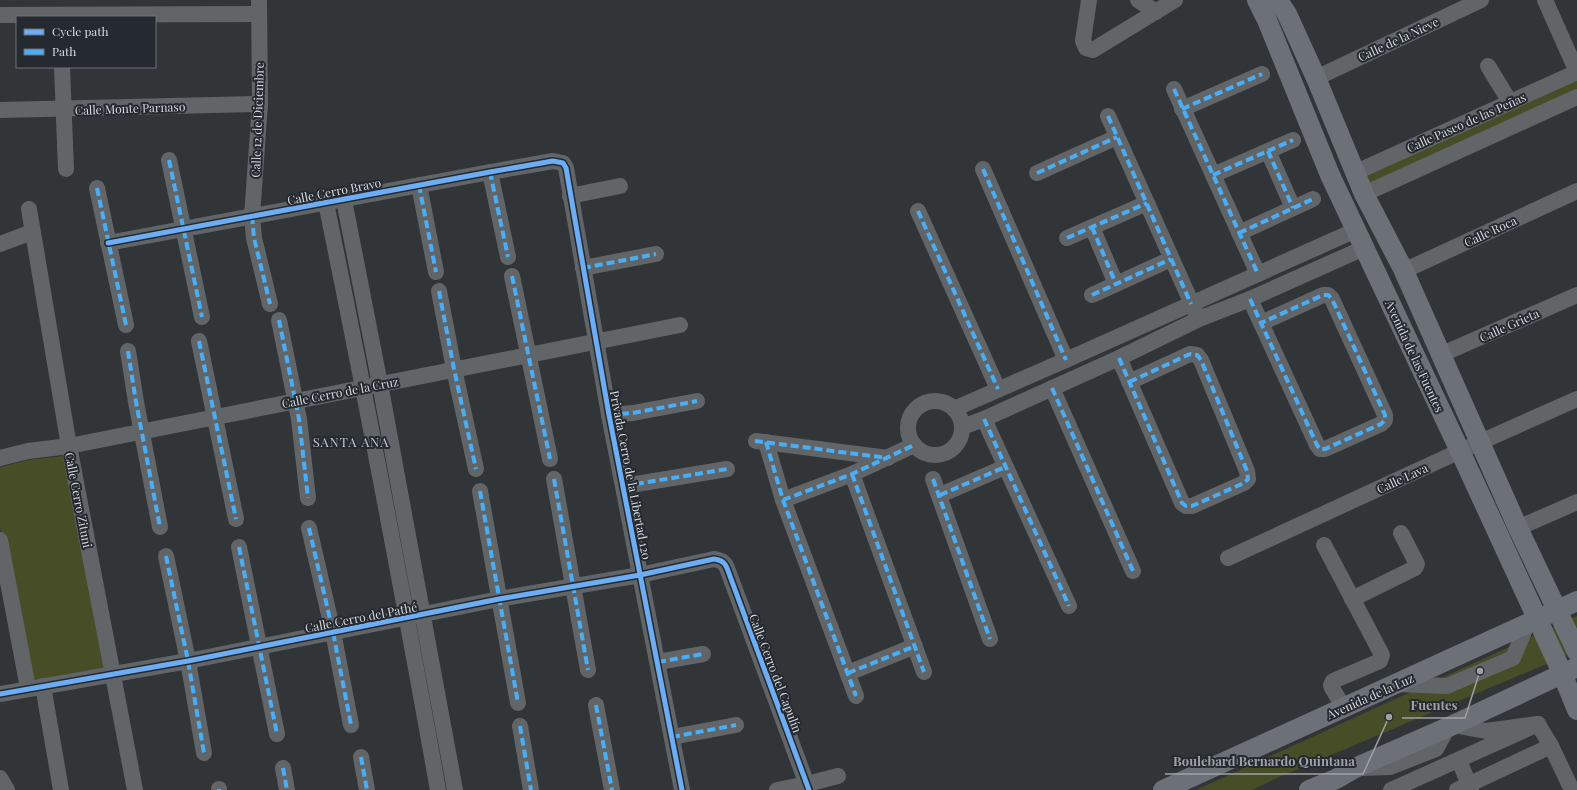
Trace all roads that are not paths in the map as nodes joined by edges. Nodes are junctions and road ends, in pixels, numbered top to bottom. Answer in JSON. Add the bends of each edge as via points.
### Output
{"nodes":[{"id":1,"x":1089,"y":0,"type":"edge"},
{"id":2,"x":1138,"y":0,"type":"edge"},
{"id":3,"x":1175,"y":0,"type":"edge"},
{"id":4,"x":1257,"y":0,"type":"edge"},
{"id":5,"x":1278,"y":0,"type":"edge"},
{"id":6,"x":1481,"y":0,"type":"edge"},
{"id":7,"x":1544,"y":0,"type":"edge"},
{"id":8,"x":259,"y":7,"type":"edge"},
{"id":9,"x":58,"y":10,"type":"edge"},
{"id":10,"x":1156,"y":12,"type":"junction"},
{"id":11,"x":0,"y":15,"type":"edge"},
{"id":12,"x":1488,"y":66,"type":"dead end"},
{"id":13,"x":62,"y":68,"type":"edge"},
{"id":14,"x":1577,"y":72,"type":"edge"},
{"id":15,"x":1262,"y":74,"type":"dead end"},
{"id":16,"x":1316,"y":78,"type":"junction"},
{"id":17,"x":1174,"y":89,"type":"dead end"},
{"id":18,"x":1577,"y":97,"type":"edge"},
{"id":19,"x":1510,"y":102,"type":"junction"},
{"id":20,"x":260,"y":104,"type":"junction"},
{"id":21,"x":1182,"y":109,"type":"junction"},
{"id":22,"x":0,"y":110,"type":"edge"},
{"id":23,"x":64,"y":110,"type":"junction"},
{"id":24,"x":1108,"y":116,"type":"dead end"},
{"id":25,"x":1118,"y":138,"type":"junction"},
{"id":26,"x":1293,"y":140,"type":"dead end"},
{"id":27,"x":1268,"y":151,"type":"junction"},
{"id":28,"x":169,"y":160,"type":"dead end"},
{"id":29,"x":563,"y":163,"type":"joint"},
{"id":30,"x":983,"y":168,"type":"dead end"},
{"id":31,"x":66,"y":169,"type":"dead end"},
{"id":32,"x":490,"y":172,"type":"junction"},
{"id":33,"x":1037,"y":173,"type":"dead end"},
{"id":34,"x":1354,"y":173,"type":"junction"},
{"id":35,"x":1213,"y":175,"type":"junction"},
{"id":36,"x":419,"y":185,"type":"junction"},
{"id":37,"x":620,"y":186,"type":"dead end"},
{"id":38,"x":97,"y":188,"type":"dead end"},
{"id":39,"x":1577,"y":191,"type":"edge"},
{"id":40,"x":1364,"y":194,"type":"junction"},
{"id":41,"x":570,"y":196,"type":"junction"},
{"id":42,"x":1313,"y":199,"type":"dead end"},
{"id":43,"x":344,"y":200,"type":"junction"},
{"id":44,"x":326,"y":203,"type":"junction"},
{"id":45,"x":1147,"y":204,"type":"junction"},
{"id":46,"x":1293,"y":208,"type":"junction"},
{"id":47,"x":29,"y":209,"type":"dead end"},
{"id":48,"x":918,"y":211,"type":"dead end"},
{"id":49,"x":252,"y":216,"type":"junction"},
{"id":50,"x":1092,"y":227,"type":"junction"},
{"id":51,"x":183,"y":230,"type":"junction"},
{"id":52,"x":32,"y":232,"type":"junction"},
{"id":53,"x":1239,"y":233,"type":"junction"},
{"id":54,"x":1067,"y":238,"type":"dead end"},
{"id":55,"x":1360,"y":239,"type":"junction"},
{"id":56,"x":108,"y":243,"type":"junction"},
{"id":57,"x":0,"y":244,"type":"edge"},
{"id":58,"x":656,"y":254,"type":"dead end"},
{"id":59,"x":508,"y":257,"type":"dead end"},
{"id":60,"x":1171,"y":259,"type":"junction"},
{"id":61,"x":583,"y":268,"type":"junction"},
{"id":62,"x":1403,"y":269,"type":"junction"},
{"id":63,"x":436,"y":272,"type":"dead end"},
{"id":64,"x":1258,"y":274,"type":"junction"},
{"id":65,"x":512,"y":276,"type":"dead end"},
{"id":66,"x":1116,"y":284,"type":"junction"},
{"id":67,"x":439,"y":291,"type":"dead end"},
{"id":68,"x":1092,"y":295,"type":"dead end"},
{"id":69,"x":1577,"y":295,"type":"edge"},
{"id":70,"x":1250,"y":299,"type":"junction"},
{"id":71,"x":270,"y":304,"type":"dead end"},
{"id":72,"x":1191,"y":304,"type":"junction"},
{"id":73,"x":202,"y":317,"type":"dead end"},
{"id":74,"x":279,"y":320,"type":"dead end"},
{"id":75,"x":1199,"y":320,"type":"junction"},
{"id":76,"x":1261,"y":323,"type":"junction"},
{"id":77,"x":126,"y":325,"type":"dead end"},
{"id":78,"x":680,"y":325,"type":"dead end"},
{"id":79,"x":199,"y":341,"type":"dead end"},
{"id":80,"x":596,"y":342,"type":"junction"},
{"id":81,"x":128,"y":351,"type":"dead end"},
{"id":82,"x":529,"y":354,"type":"junction"},
{"id":83,"x":1440,"y":355,"type":"junction"},
{"id":84,"x":1119,"y":358,"type":"junction"},
{"id":85,"x":1066,"y":360,"type":"junction"},
{"id":86,"x":454,"y":369,"type":"junction"},
{"id":87,"x":1129,"y":382,"type":"junction"},
{"id":88,"x":380,"y":384,"type":"junction"},
{"id":89,"x":363,"y":387,"type":"junction"},
{"id":90,"x":1052,"y":388,"type":"junction"},
{"id":91,"x":998,"y":389,"type":"junction"},
{"id":92,"x":1577,"y":399,"type":"edge"},
{"id":93,"x":295,"y":401,"type":"junction"},
{"id":94,"x":697,"y":401,"type":"dead end"},
{"id":95,"x":954,"y":409,"type":"junction"},
{"id":96,"x":609,"y":415,"type":"junction"},
{"id":97,"x":216,"y":417,"type":"junction"},
{"id":98,"x":984,"y":419,"type":"junction"},
{"id":99,"x":962,"y":427,"type":"junction"},
{"id":100,"x":142,"y":431,"type":"junction"},
{"id":101,"x":1480,"y":443,"type":"junction"},
{"id":102,"x":914,"y":445,"type":"junction"},
{"id":103,"x":69,"y":446,"type":"junction"},
{"id":104,"x":1460,"y":451,"type":"junction"},
{"id":105,"x":0,"y":458,"type":"edge"},
{"id":106,"x":888,"y":458,"type":"junction"},
{"id":107,"x":550,"y":459,"type":"dead end"},
{"id":108,"x":1005,"y":467,"type":"junction"},
{"id":109,"x":476,"y":469,"type":"dead end"},
{"id":110,"x":727,"y":469,"type":"dead end"},
{"id":111,"x":852,"y":474,"type":"junction"},
{"id":112,"x":554,"y":479,"type":"dead end"},
{"id":113,"x":933,"y":479,"type":"dead end"},
{"id":114,"x":624,"y":486,"type":"junction"},
{"id":115,"x":480,"y":491,"type":"dead end"},
{"id":116,"x":940,"y":495,"type":"junction"},
{"id":117,"x":308,"y":498,"type":"dead end"},
{"id":118,"x":783,"y":500,"type":"junction"},
{"id":119,"x":1577,"y":502,"type":"edge"},
{"id":120,"x":236,"y":519,"type":"dead end"},
{"id":121,"x":160,"y":528,"type":"dead end"},
{"id":122,"x":309,"y":528,"type":"dead end"},
{"id":123,"x":1518,"y":528,"type":"junction"},
{"id":124,"x":1401,"y":533,"type":"dead end"},
{"id":125,"x":0,"y":540,"type":"edge"},
{"id":126,"x":1324,"y":545,"type":"dead end"},
{"id":127,"x":239,"y":547,"type":"dead end"},
{"id":128,"x":166,"y":556,"type":"dead end"},
{"id":129,"x":1228,"y":558,"type":"dead end"},
{"id":130,"x":724,"y":563,"type":"joint"},
{"id":131,"x":1133,"y":571,"type":"dead end"},
{"id":132,"x":640,"y":575,"type":"junction"},
{"id":133,"x":572,"y":586,"type":"junction"},
{"id":134,"x":1352,"y":598,"type":"junction"},
{"id":135,"x":499,"y":599,"type":"junction"},
{"id":136,"x":1577,"y":601,"type":"edge"},
{"id":137,"x":1069,"y":606,"type":"dead end"},
{"id":138,"x":1556,"y":609,"type":"junction"},
{"id":139,"x":415,"y":616,"type":"junction"},
{"id":140,"x":1532,"y":620,"type":"junction"},
{"id":141,"x":333,"y":632,"type":"junction"},
{"id":142,"x":990,"y":638,"type":"dead end"},
{"id":143,"x":915,"y":646,"type":"junction"},
{"id":144,"x":260,"y":647,"type":"junction"},
{"id":145,"x":1577,"y":652,"type":"edge"},
{"id":146,"x":702,"y":654,"type":"dead end"},
{"id":147,"x":188,"y":660,"type":"junction"},
{"id":148,"x":658,"y":662,"type":"junction"},
{"id":149,"x":588,"y":670,"type":"dead end"},
{"id":150,"x":1570,"y":671,"type":"edge"},
{"id":151,"x":924,"y":672,"type":"dead end"},
{"id":152,"x":113,"y":673,"type":"junction"},
{"id":153,"x":848,"y":673,"type":"junction"},
{"id":154,"x":35,"y":687,"type":"junction"},
{"id":155,"x":0,"y":694,"type":"edge"},
{"id":156,"x":856,"y":696,"type":"dead end"},
{"id":157,"x":518,"y":703,"type":"dead end"},
{"id":158,"x":596,"y":705,"type":"dead end"},
{"id":159,"x":1344,"y":708,"type":"junction"},
{"id":160,"x":1577,"y":710,"type":"edge"},
{"id":161,"x":1538,"y":724,"type":"junction"},
{"id":162,"x":351,"y":725,"type":"dead end"},
{"id":163,"x":736,"y":725,"type":"dead end"},
{"id":164,"x":520,"y":726,"type":"dead end"},
{"id":165,"x":1450,"y":726,"type":"junction"},
{"id":166,"x":277,"y":734,"type":"dead end"},
{"id":167,"x":672,"y":737,"type":"junction"},
{"id":168,"x":1551,"y":746,"type":"junction"},
{"id":169,"x":204,"y":753,"type":"dead end"},
{"id":170,"x":361,"y":757,"type":"dead end"},
{"id":171,"x":1459,"y":760,"type":"junction"},
{"id":172,"x":283,"y":768,"type":"dead end"},
{"id":173,"x":838,"y":776,"type":"dead end"},
{"id":174,"x":0,"y":778,"type":"edge"},
{"id":175,"x":1333,"y":784,"type":"edge"},
{"id":176,"x":808,"y":787,"type":"edge"},
{"id":177,"x":1466,"y":788,"type":"edge"},
{"id":178,"x":6,"y":790,"type":"edge"},
{"id":179,"x":61,"y":790,"type":"edge"},
{"id":180,"x":135,"y":790,"type":"edge"},
{"id":181,"x":287,"y":790,"type":"edge"},
{"id":182,"x":368,"y":790,"type":"edge"},
{"id":183,"x":438,"y":790,"type":"edge"},
{"id":184,"x":455,"y":790,"type":"edge"},
{"id":185,"x":531,"y":790,"type":"edge"},
{"id":186,"x":612,"y":790,"type":"edge"},
{"id":187,"x":682,"y":790,"type":"edge"},
{"id":188,"x":777,"y":790,"type":"edge"},
{"id":189,"x":1163,"y":790,"type":"edge"},
{"id":190,"x":1309,"y":790,"type":"edge"},
{"id":191,"x":1391,"y":790,"type":"edge"},
{"id":192,"x":1572,"y":790,"type":"edge"}],
"edges":[{"from":1,"to":10,"type":"street","via":[[1083,42],[1086,48],[1093,50]]},
{"from":2,"to":10,"type":"street"},
{"from":3,"to":10,"type":"street"},
{"from":4,"to":55,"type":"main road","name":"Avenida de las Fuentes","via":[[1330,175]]},
{"from":5,"to":16,"type":"main road","name":"Avenida de las Fuentes"},
{"from":6,"to":16,"type":"street","name":"Calle de la Nieve"},
{"from":7,"to":14,"type":"street"},
{"from":8,"to":9,"type":"street"},
{"from":8,"to":20,"type":"street","name":"Calle 12 de Diciembre"},
{"from":9,"to":11,"type":"street"},
{"from":12,"to":19,"type":"street"},
{"from":13,"to":23,"type":"street"},
{"from":14,"to":19,"type":"street","name":"Calle Paseo de las Peñas"},
{"from":15,"to":21,"type":"street"},
{"from":16,"to":34,"type":"main road","name":"Avenida de las Fuentes"},
{"from":17,"to":21,"type":"street"},
{"from":18,"to":40,"type":"street","name":"Calle Paseo de las Peñas"},
{"from":19,"to":34,"type":"street","name":"Calle Paseo de las Peñas"},
{"from":20,"to":23,"type":"street","name":"Calle Monte Parnaso"},
{"from":20,"to":49,"type":"street","name":"Calle 12 de Diciembre"},
{"from":21,"to":35,"type":"street"},
{"from":22,"to":23,"type":"street","name":"Calle Monte Parnaso"},
{"from":23,"to":31,"type":"street"},
{"from":24,"to":25,"type":"street"},
{"from":25,"to":33,"type":"street"},
{"from":25,"to":45,"type":"street"},
{"from":26,"to":27,"type":"street"},
{"from":27,"to":35,"type":"street"},
{"from":27,"to":46,"type":"street"},
{"from":28,"to":51,"type":"street"},
{"from":29,"to":32,"type":"street","name":"Calle Cerro Bravo","via":[[553,161]]},
{"from":29,"to":41,"type":"street","name":"Privada Cerro de la Libertad 120"},
{"from":30,"to":85,"type":"street"},
{"from":32,"to":36,"type":"street","name":"Calle Cerro Bravo"},
{"from":32,"to":59,"type":"street"},
{"from":34,"to":40,"type":"main road","name":"Avenida de las Fuentes"},
{"from":35,"to":53,"type":"street"},
{"from":36,"to":43,"type":"street","name":"Calle Cerro Bravo"},
{"from":36,"to":63,"type":"street"},
{"from":37,"to":41,"type":"street"},
{"from":38,"to":56,"type":"street"},
{"from":39,"to":62,"type":"street","name":"Calle Roca"},
{"from":40,"to":62,"type":"main road","name":"Avenida de las Fuentes"},
{"from":41,"to":61,"type":"street","name":"Privada Cerro de la Libertad 120"},
{"from":42,"to":46,"type":"street"},
{"from":43,"to":44,"type":"street","name":"Calle Cerro Bravo"},
{"from":43,"to":88,"type":"street"},
{"from":44,"to":49,"type":"street","name":"Calle Cerro Bravo"},
{"from":44,"to":89,"type":"street"},
{"from":45,"to":50,"type":"street"},
{"from":45,"to":60,"type":"street"},
{"from":46,"to":53,"type":"street"},
{"from":47,"to":52,"type":"street","name":"Calle Cerro Zituni"},
{"from":48,"to":91,"type":"street"},
{"from":49,"to":51,"type":"street","name":"Calle Cerro Bravo"},
{"from":49,"to":71,"type":"street","name":"Calle 12 de Diciembre","via":[[254,238]]},
{"from":50,"to":54,"type":"street"},
{"from":50,"to":66,"type":"street"},
{"from":51,"to":56,"type":"street","name":"Calle Cerro Bravo"},
{"from":51,"to":73,"type":"street"},
{"from":52,"to":57,"type":"street"},
{"from":52,"to":103,"type":"street","name":"Calle Cerro Zituni"},
{"from":53,"to":64,"type":"street"},
{"from":55,"to":64,"type":"street"},
{"from":55,"to":70,"type":"street"},
{"from":55,"to":104,"type":"main road","name":"Avenida de las Fuentes"},
{"from":56,"to":77,"type":"street"},
{"from":58,"to":61,"type":"street"},
{"from":60,"to":66,"type":"street"},
{"from":60,"to":72,"type":"street"},
{"from":61,"to":80,"type":"street","name":"Privada Cerro de la Libertad 120"},
{"from":62,"to":83,"type":"main road","name":"Avenida de las Fuentes"},
{"from":64,"to":72,"type":"street"},
{"from":65,"to":82,"type":"street"},
{"from":66,"to":68,"type":"street"},
{"from":67,"to":86,"type":"street"},
{"from":69,"to":83,"type":"street","name":"Calle Grieta"},
{"from":70,"to":75,"type":"street"},
{"from":70,"to":76,"type":"street"},
{"from":72,"to":75,"type":"street"},
{"from":72,"to":85,"type":"street"},
{"from":74,"to":93,"type":"street"},
{"from":75,"to":84,"type":"street"},
{"from":76,"to":76,"type":"street","via":[[1320,449],[1325,449],[1385,420],[1339,314],[1328,295]]},
{"from":78,"to":80,"type":"street","name":"Calle Cerro de la Cruz"},
{"from":79,"to":97,"type":"street"},
{"from":80,"to":82,"type":"street","name":"Calle Cerro de la Cruz"},
{"from":80,"to":96,"type":"street","name":"Privada Cerro de la Libertad 120"},
{"from":81,"to":100,"type":"street"},
{"from":82,"to":86,"type":"street","name":"Calle Cerro de la Cruz"},
{"from":82,"to":107,"type":"street"},
{"from":83,"to":101,"type":"main road","name":"Avenida de las Fuentes"},
{"from":84,"to":87,"type":"street"},
{"from":84,"to":90,"type":"street"},
{"from":85,"to":91,"type":"street"},
{"from":86,"to":88,"type":"street","name":"Calle Cerro de la Cruz"},
{"from":86,"to":109,"type":"street"},
{"from":87,"to":87,"type":"street","via":[[1182,503],[1192,506],[1248,479],[1244,464],[1197,355],[1190,354]]},
{"from":88,"to":89,"type":"street","name":"Calle Cerro de la Cruz"},
{"from":88,"to":139,"type":"street"},
{"from":89,"to":93,"type":"street","name":"Calle Cerro de la Cruz"},
{"from":89,"to":139,"type":"street"},
{"from":90,"to":98,"type":"street"},
{"from":90,"to":131,"type":"street"},
{"from":91,"to":95,"type":"street"},
{"from":92,"to":101,"type":"street","name":"Calle Lava"},
{"from":93,"to":97,"type":"street","name":"Calle Cerro de la Cruz"},
{"from":93,"to":117,"type":"street"},
{"from":94,"to":96,"type":"street"},
{"from":95,"to":99,"type":"street","via":[[960,417]]},
{"from":95,"to":102,"type":"street","via":[[936,402],[926,403],[917,408],[910,418],[908,428]]},
{"from":96,"to":114,"type":"street","name":"Privada Cerro de la Libertad 120"},
{"from":97,"to":100,"type":"street","name":"Calle Cerro de la Cruz"},
{"from":97,"to":120,"type":"street"},
{"from":98,"to":99,"type":"street"},
{"from":98,"to":108,"type":"street"},
{"from":99,"to":102,"type":"street","via":[[955,446],[946,453],[925,454]]},
{"from":100,"to":103,"type":"street","name":"Calle Cerro de la Cruz"},
{"from":100,"to":121,"type":"street"},
{"from":101,"to":104,"type":"street","name":"Calle Lava"},
{"from":101,"to":123,"type":"main road","name":"Avenida de las Fuentes"},
{"from":102,"to":106,"type":"street"},
{"from":103,"to":105,"type":"street","name":"Calle Cerro de la Cruz"},
{"from":103,"to":152,"type":"street","name":"Calle Cerro Zituni"},
{"from":104,"to":129,"type":"street","name":"Calle Lava"},
{"from":104,"to":140,"type":"main road","name":"Avenida de las Fuentes"},
{"from":106,"to":111,"type":"street"},
{"from":106,"to":118,"type":"street","via":[[760,441]]},
{"from":108,"to":116,"type":"street"},
{"from":108,"to":137,"type":"street"},
{"from":110,"to":114,"type":"street"},
{"from":111,"to":118,"type":"street"},
{"from":111,"to":143,"type":"street"},
{"from":112,"to":133,"type":"street"},
{"from":113,"to":116,"type":"street"},
{"from":114,"to":132,"type":"street","name":"Privada Cerro de la Libertad 120"},
{"from":115,"to":135,"type":"street"},
{"from":116,"to":142,"type":"street"},
{"from":118,"to":153,"type":"street"},
{"from":119,"to":123,"type":"street"},
{"from":122,"to":141,"type":"street"},
{"from":123,"to":138,"type":"main road","name":"Avenida de las Fuentes"},
{"from":124,"to":134,"type":"street","via":[[1417,564],[1415,568]]},
{"from":125,"to":154,"type":"street"},
{"from":126,"to":134,"type":"street"},
{"from":127,"to":144,"type":"street"},
{"from":128,"to":147,"type":"street"},
{"from":130,"to":132,"type":"street","name":"Calle Cerro del Pathé","via":[[714,559]]},
{"from":130,"to":176,"type":"street","name":"Calle Cerro del Capulín"},
{"from":132,"to":133,"type":"street","name":"Calle Cerro del Pathé"},
{"from":132,"to":148,"type":"street","name":"Privada Cerro de la Libertad 120"},
{"from":133,"to":135,"type":"street","name":"Calle Cerro del Pathé"},
{"from":133,"to":149,"type":"street"},
{"from":134,"to":159,"type":"street","via":[[1382,655],[1380,661],[1333,682],[1332,688]]},
{"from":135,"to":139,"type":"street","name":"Calle Cerro del Pathé"},
{"from":135,"to":157,"type":"street"},
{"from":136,"to":138,"type":"main road","name":"Avenida de la Luz"},
{"from":138,"to":140,"type":"main road","name":"Avenida de la Luz"},
{"from":138,"to":145,"type":"main road","name":"Avenida de las Fuentes"},
{"from":139,"to":141,"type":"street","name":"Calle Cerro del Pathé"},
{"from":139,"to":183,"type":"street"},
{"from":139,"to":184,"type":"street"},
{"from":140,"to":150,"type":"main road","name":"Avenida de las Fuentes"},
{"from":140,"to":159,"type":"main road","name":"Avenida de la Luz"},
{"from":141,"to":144,"type":"street","name":"Calle Cerro del Pathé"},
{"from":141,"to":162,"type":"street"},
{"from":143,"to":151,"type":"street"},
{"from":143,"to":153,"type":"street"},
{"from":144,"to":147,"type":"street","name":"Calle Cerro del Pathé"},
{"from":144,"to":166,"type":"street"},
{"from":146,"to":148,"type":"street"},
{"from":147,"to":152,"type":"street","name":"Calle Cerro del Pathé"},
{"from":147,"to":169,"type":"street"},
{"from":148,"to":167,"type":"street","name":"Privada Cerro de la Libertad 120"},
{"from":150,"to":160,"type":"main road","name":"Avenida de las Fuentes"},
{"from":150,"to":165,"type":"main road"},
{"from":152,"to":154,"type":"street","name":"Calle Cerro del Pathé"},
{"from":152,"to":180,"type":"street","name":"Calle Cerro Zituni"},
{"from":153,"to":156,"type":"street"},
{"from":154,"to":155,"type":"street","name":"Calle Cerro del Pathé"},
{"from":154,"to":179,"type":"street"},
{"from":158,"to":186,"type":"street"},
{"from":159,"to":189,"type":"main road","name":"Avenida de la Luz"},
{"from":161,"to":165,"type":"street","via":[[1486,731]]},
{"from":161,"to":168,"type":"street"},
{"from":161,"to":171,"type":"street"},
{"from":163,"to":167,"type":"street"},
{"from":164,"to":185,"type":"street"},
{"from":165,"to":175,"type":"main road","via":[[1355,768]]},
{"from":167,"to":187,"type":"street","name":"Privada Cerro de la Libertad 120"},
{"from":168,"to":177,"type":"street"},
{"from":168,"to":192,"type":"street"},
{"from":170,"to":182,"type":"street"},
{"from":171,"to":177,"type":"street"},
{"from":171,"to":191,"type":"street"},
{"from":172,"to":181,"type":"street"},
{"from":173,"to":176,"type":"street"},
{"from":174,"to":178,"type":"street"},
{"from":175,"to":190,"type":"main road"},
{"from":176,"to":188,"type":"street"}]}
